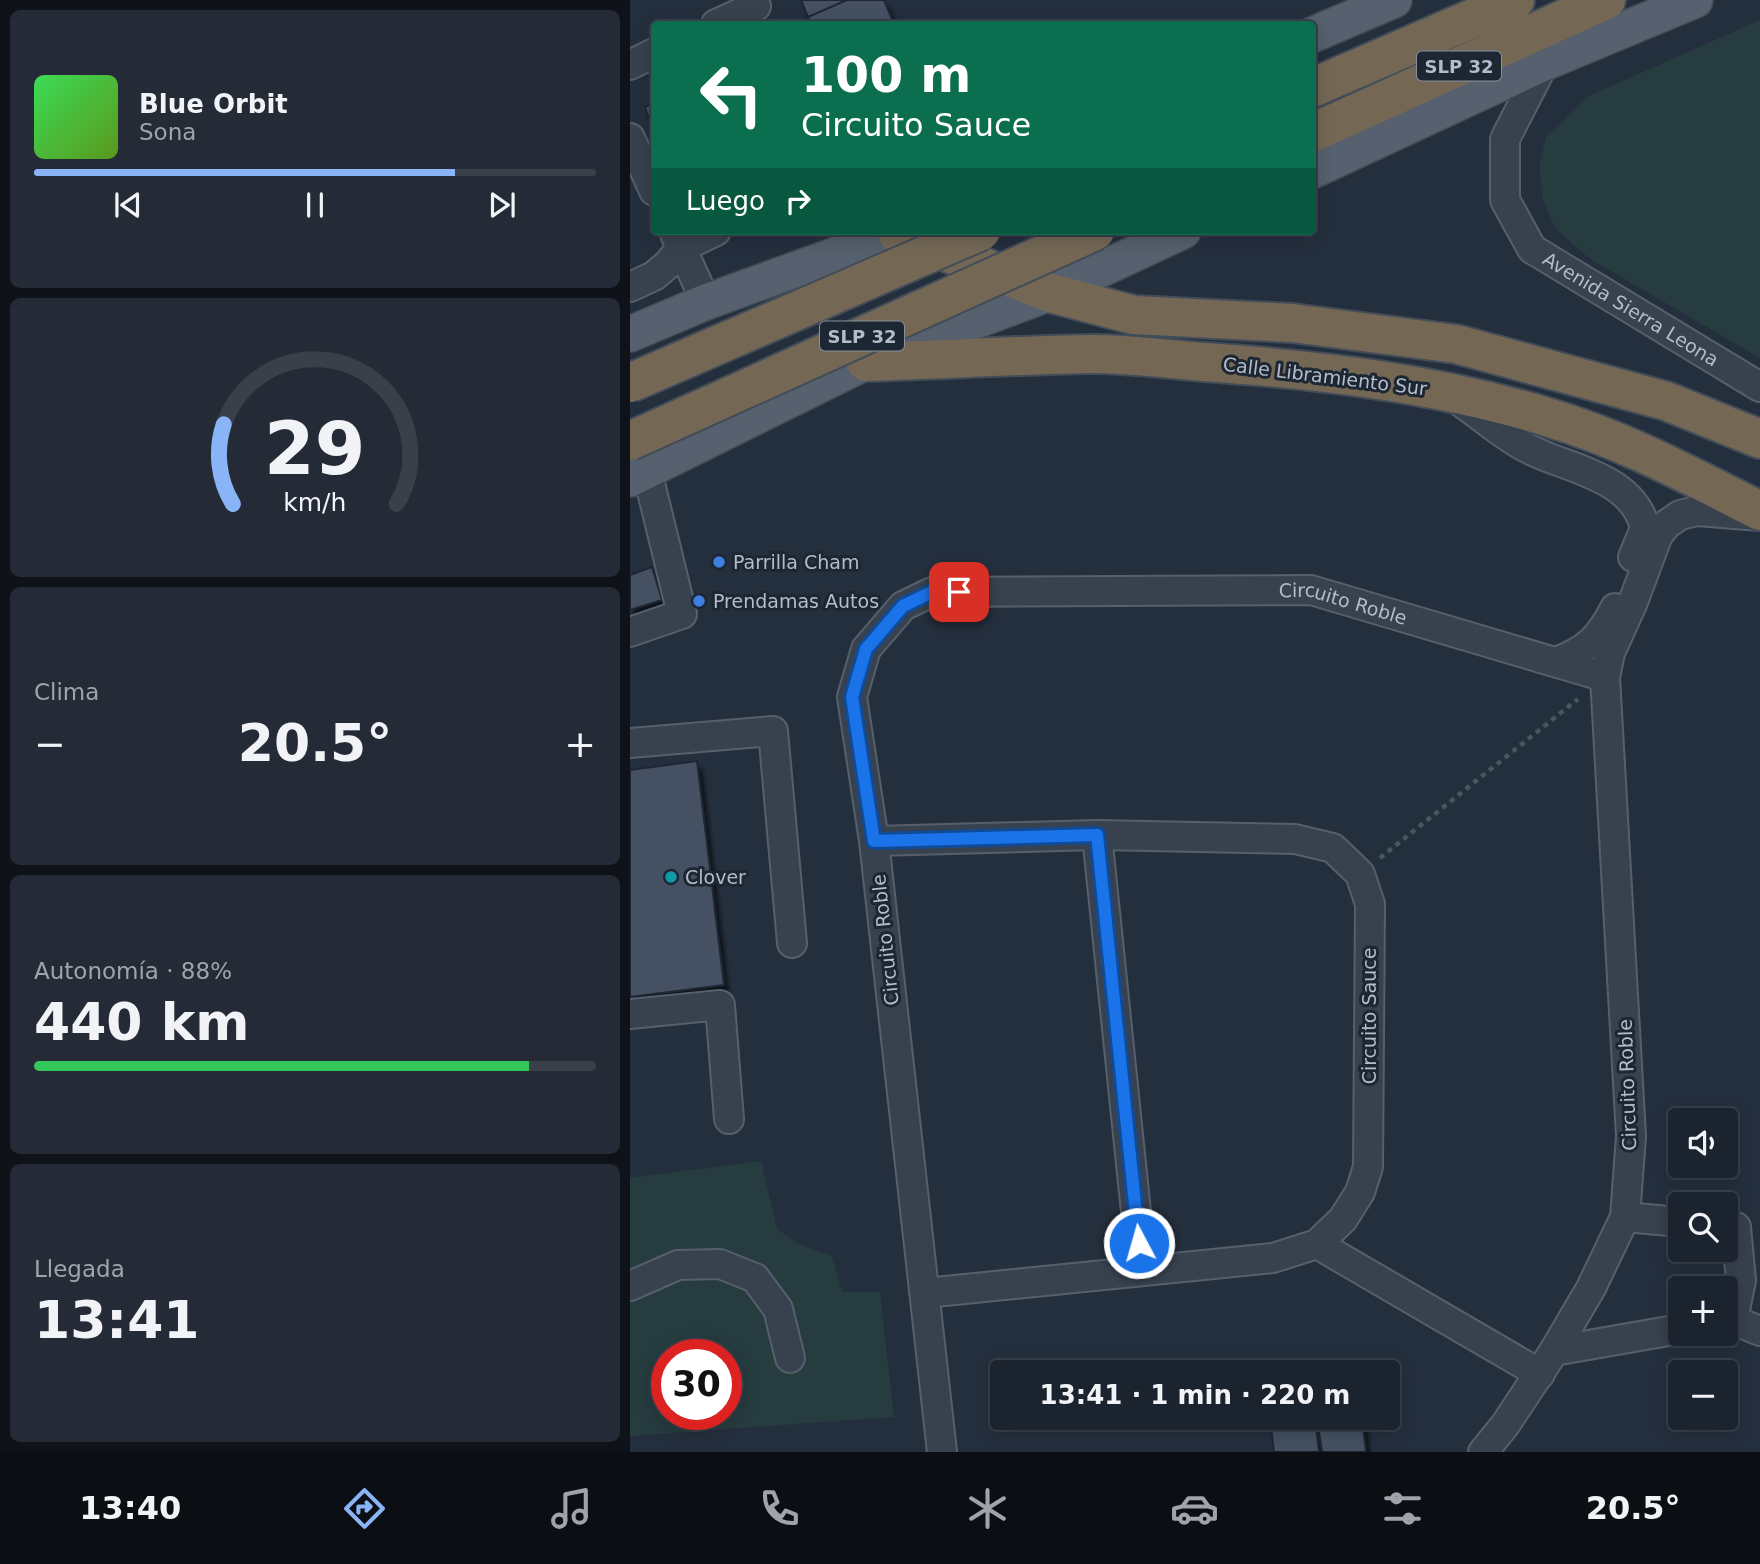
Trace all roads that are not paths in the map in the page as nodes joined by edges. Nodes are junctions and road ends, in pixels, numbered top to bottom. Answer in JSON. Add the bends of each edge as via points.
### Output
{"nodes":[{"id":1,"x":1394,"y":0,"type":"edge"},
{"id":2,"x":1515,"y":0,"type":"edge"},
{"id":3,"x":1606,"y":0,"type":"edge"},
{"id":4,"x":1695,"y":0,"type":"edge"},
{"id":5,"x":758,"y":10,"type":"edge"},
{"id":6,"x":725,"y":21,"type":"edge"},
{"id":7,"x":1316,"y":33,"type":"edge"},
{"id":8,"x":651,"y":54,"type":"edge"},
{"id":9,"x":1544,"y":63,"type":"junction"},
{"id":10,"x":630,"y":65,"type":"edge"},
{"id":11,"x":1316,"y":86,"type":"edge"},
{"id":12,"x":1316,"y":131,"type":"edge"},
{"id":13,"x":630,"y":138,"type":"edge"},
{"id":14,"x":1316,"y":169,"type":"edge"},
{"id":15,"x":651,"y":184,"type":"edge"},
{"id":16,"x":696,"y":235,"type":"edge"},
{"id":17,"x":889,"y":235,"type":"edge"},
{"id":18,"x":905,"y":235,"type":"edge"},
{"id":19,"x":972,"y":235,"type":"edge"},
{"id":20,"x":1087,"y":235,"type":"edge"},
{"id":21,"x":1174,"y":235,"type":"edge"},
{"id":22,"x":677,"y":239,"type":"edge"},
{"id":23,"x":630,"y":287,"type":"edge"},
{"id":24,"x":1050,"y":293,"type":"junction"},
{"id":25,"x":706,"y":302,"type":"junction"},
{"id":26,"x":630,"y":334,"type":"edge"},
{"id":27,"x":866,"y":362,"type":"junction"},
{"id":28,"x":630,"y":383,"type":"edge"},
{"id":29,"x":1760,"y":387,"type":"edge"},
{"id":30,"x":1444,"y":390,"type":"junction"},
{"id":31,"x":1760,"y":439,"type":"edge"},
{"id":32,"x":634,"y":466,"type":"edge"},
{"id":33,"x":1760,"y":513,"type":"edge"},
{"id":34,"x":1651,"y":532,"type":"junction"},
{"id":35,"x":630,"y":632,"type":"edge"},
{"id":36,"x":1556,"y":662,"type":"junction"},
{"id":37,"x":1605,"y":677,"type":"junction"},
{"id":38,"x":630,"y":743,"type":"edge"},
{"id":39,"x":1097,"y":835,"type":"junction"},
{"id":40,"x":874,"y":841,"type":"junction"},
{"id":41,"x":792,"y":943,"type":"dead end"},
{"id":42,"x":630,"y":1014,"type":"edge"},
{"id":43,"x":729,"y":1119,"type":"dead end"},
{"id":44,"x":1625,"y":1217,"type":"junction"},
{"id":45,"x":1668,"y":1221,"type":"edge"},
{"id":46,"x":1317,"y":1244,"type":"junction"},
{"id":47,"x":1738,"y":1247,"type":"edge"},
{"id":48,"x":1142,"y":1270,"type":"junction"},
{"id":49,"x":630,"y":1286,"type":"edge"},
{"id":50,"x":1738,"y":1290,"type":"edge"},
{"id":51,"x":925,"y":1293,"type":"junction"},
{"id":52,"x":1738,"y":1324,"type":"edge"},
{"id":53,"x":1760,"y":1331,"type":"edge"},
{"id":54,"x":1668,"y":1332,"type":"edge"},
{"id":55,"x":790,"y":1358,"type":"dead end"},
{"id":56,"x":1547,"y":1362,"type":"junction"},
{"id":57,"x":942,"y":1452,"type":"edge"},
{"id":58,"x":1483,"y":1452,"type":"edge"}],
"edges":[{"from":1,"to":7,"type":"main road"},
{"from":2,"to":11,"type":"highway","number":"SLP 32"},
{"from":3,"to":12,"type":"highway","number":"SLP 32"},
{"from":4,"to":9,"type":"main road"},
{"from":5,"to":6,"type":"street"},
{"from":8,"to":10,"type":"street"},
{"from":9,"to":14,"type":"main road"},
{"from":9,"to":29,"type":"street","name":"Avenida Sierra Leona","via":[[1505,139],[1505,200],[1532,248]]},
{"from":13,"to":15,"type":"street"},
{"from":16,"to":22,"type":"street"},
{"from":17,"to":25,"type":"main road"},
{"from":18,"to":24,"type":"highway"},
{"from":19,"to":28,"type":"highway","number":"SLP 32","bridge":true},
{"from":20,"to":32,"type":"highway","number":"SLP 32","bridge":true},
{"from":21,"to":24,"type":"main road"},
{"from":22,"to":23,"type":"street","via":[[668,264]]},
{"from":22,"to":25,"type":"street"},
{"from":24,"to":27,"type":"main road"},
{"from":24,"to":31,"type":"highway","via":[[1134,315],[1292,323],[1456,344],[1666,401]]},
{"from":25,"to":26,"type":"main road"},
{"from":27,"to":30,"type":"highway","name":"Calle Libramiento Sur","via":[[1097,354],[1287,367]]},
{"from":27,"to":32,"type":"main road"},
{"from":30,"to":33,"type":"highway","name":"Calle Libramiento Sur","via":[[1548,417],[1617,443],[1672,466]]},
{"from":30,"to":34,"type":"street","via":[[1524,447],[1622,491]]},
{"from":32,"to":35,"type":"street","via":[[682,614]]},
{"from":33,"to":34,"type":"street","via":[[1697,511]]},
{"from":34,"to":36,"type":"street","via":[[1627,572],[1607,623],[1590,645]]},
{"from":34,"to":37,"type":"street","name":"Circuito Roble","via":[[1633,602],[1610,653]]},
{"from":36,"to":37,"type":"street","name":"Circuito Roble"},
{"from":36,"to":40,"type":"street","name":"Circuito Roble","via":[[1311,590],[932,592],[903,606],[866,649],[852,697]]},
{"from":37,"to":44,"type":"street","name":"Circuito Roble","via":[[1631,1136]]},
{"from":38,"to":41,"type":"street","via":[[773,731]]},
{"from":39,"to":40,"type":"street","name":"Circuito Sauce"},
{"from":39,"to":46,"type":"street","name":"Circuito Sauce","via":[[1295,839],[1333,848],[1360,874],[1370,904],[1368,1167],[1360,1192],[1343,1219]]},
{"from":39,"to":48,"type":"street"},
{"from":40,"to":51,"type":"street","name":"Circuito Roble"},
{"from":42,"to":43,"type":"street","via":[[720,1004]]},
{"from":44,"to":45,"type":"street"},
{"from":44,"to":56,"type":"street","name":"Circuito Roble","via":[[1591,1288]]},
{"from":46,"to":48,"type":"street","name":"Circuito Sauce","via":[[1273,1258]]},
{"from":46,"to":56,"type":"street"},
{"from":47,"to":50,"type":"street"},
{"from":48,"to":51,"type":"street","name":"Circuito Sauce"},
{"from":49,"to":55,"type":"street","via":[[678,1265],[720,1264],[755,1278],[778,1309]]},
{"from":51,"to":57,"type":"street","name":"Circuito Roble"},
{"from":52,"to":53,"type":"street"},
{"from":54,"to":56,"type":"street"},
{"from":56,"to":58,"type":"street","name":"Circuito Roble"}]}
